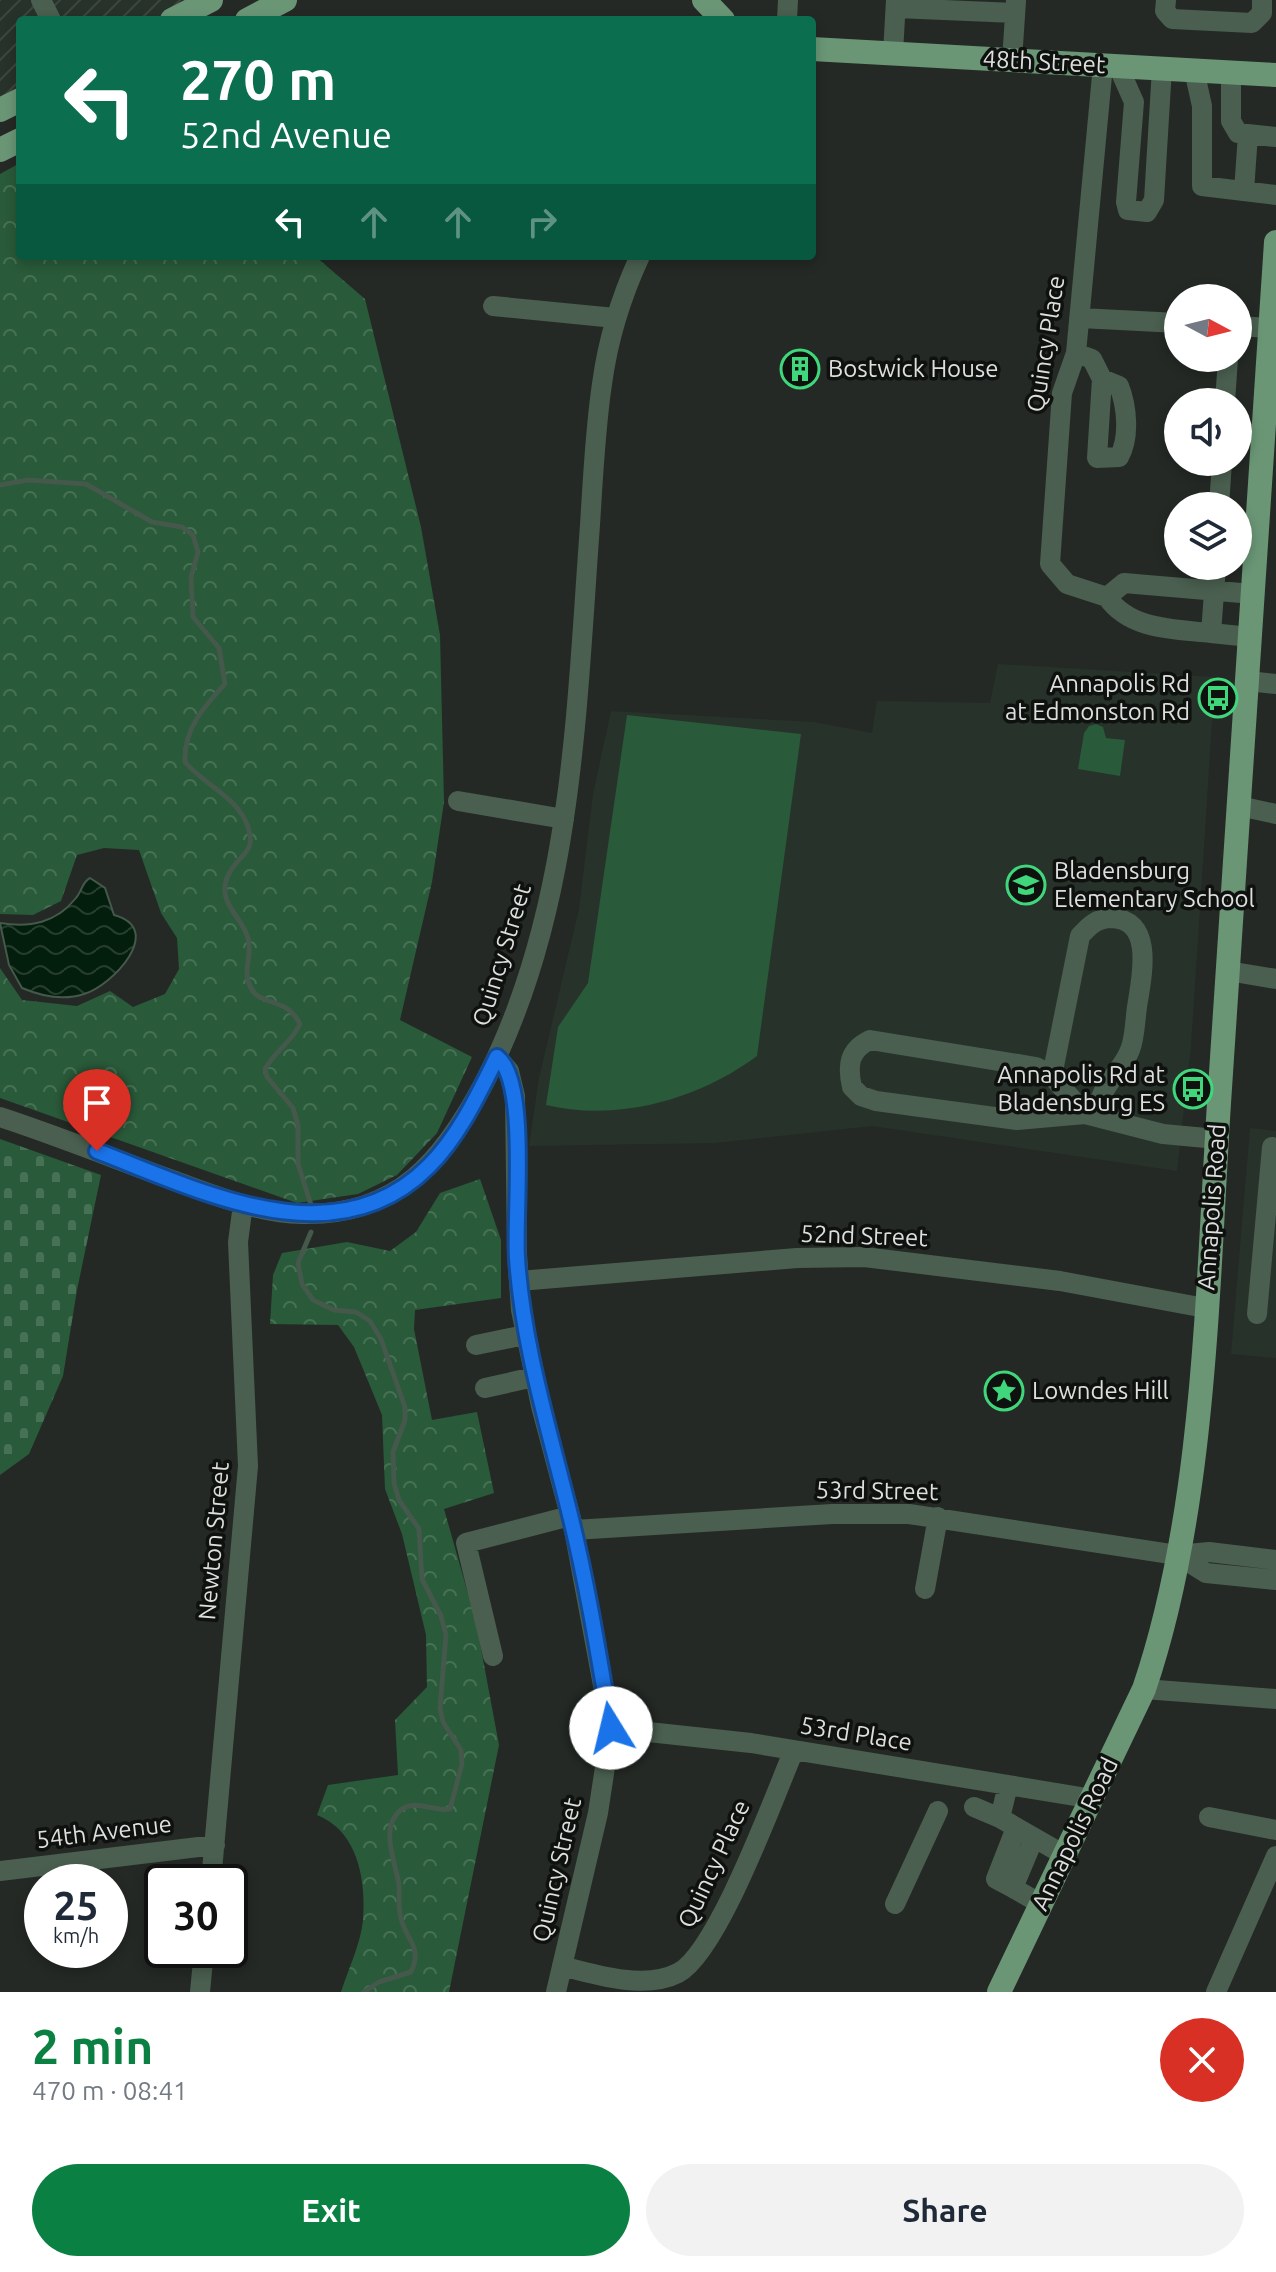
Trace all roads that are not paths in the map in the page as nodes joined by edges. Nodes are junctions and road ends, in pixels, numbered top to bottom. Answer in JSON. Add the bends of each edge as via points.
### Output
{"nodes":[{"id":1,"x":211,"y":0,"type":"edge"},
{"id":2,"x":704,"y":0,"type":"edge"},
{"id":3,"x":1166,"y":0,"type":"edge"},
{"id":4,"x":1262,"y":0,"type":"edge"},
{"id":5,"x":896,"y":4,"type":"edge"},
{"id":6,"x":280,"y":6,"type":"edge"},
{"id":7,"x":1016,"y":7,"type":"edge"},
{"id":8,"x":180,"y":16,"type":"edge"},
{"id":9,"x":256,"y":16,"type":"edge"},
{"id":10,"x":719,"y":16,"type":"edge"},
{"id":11,"x":816,"y":49,"type":"edge"},
{"id":12,"x":893,"y":53,"type":"junction"},
{"id":13,"x":1012,"y":60,"type":"junction"},
{"id":14,"x":1111,"y":66,"type":"junction"},
{"id":15,"x":1162,"y":68,"type":"junction"},
{"id":16,"x":1194,"y":70,"type":"junction"},
{"id":17,"x":1231,"y":72,"type":"junction"},
{"id":18,"x":1276,"y":75,"type":"edge"},
{"id":19,"x":1202,"y":106,"type":"junction"},
{"id":20,"x":1231,"y":108,"type":"junction"},
{"id":21,"x":1248,"y":134,"type":"junction"},
{"id":22,"x":1276,"y":137,"type":"edge"},
{"id":23,"x":1244,"y":191,"type":"junction"},
{"id":24,"x":1276,"y":195,"type":"edge"},
{"id":25,"x":1276,"y":242,"type":"edge"},
{"id":26,"x":1276,"y":252,"type":"edge"},
{"id":27,"x":638,"y":260,"type":"edge"},
{"id":28,"x":493,"y":306,"type":"dead end"},
{"id":29,"x":1273,"y":312,"type":"edge"},
{"id":30,"x":615,"y":318,"type":"junction"},
{"id":31,"x":1080,"y":318,"type":"junction"},
{"id":32,"x":1252,"y":320,"type":"edge"},
{"id":33,"x":1164,"y":322,"type":"edge"},
{"id":34,"x":1076,"y":353,"type":"junction"},
{"id":35,"x":1102,"y":379,"type":"dead end"},
{"id":36,"x":1268,"y":470,"type":"edge"},
{"id":37,"x":1215,"y":580,"type":"edge"},
{"id":38,"x":1214,"y":591,"type":"junction"},
{"id":39,"x":1253,"y":594,"type":"junction"},
{"id":40,"x":1107,"y":597,"type":"junction"},
{"id":41,"x":1211,"y":633,"type":"junction"},
{"id":42,"x":1250,"y":637,"type":"junction"},
{"id":43,"x":1247,"y":681,"type":"junction"},
{"id":44,"x":1276,"y":684,"type":"edge"},
{"id":45,"x":458,"y":801,"type":"dead end"},
{"id":46,"x":1239,"y":806,"type":"junction"},
{"id":47,"x":1276,"y":814,"type":"edge"},
{"id":48,"x":564,"y":819,"type":"junction"},
{"id":49,"x":1228,"y":971,"type":"junction"},
{"id":50,"x":1276,"y":979,"type":"edge"},
{"id":51,"x":497,"y":1057,"type":"junction"},
{"id":52,"x":1052,"y":1076,"type":"junction"},
{"id":53,"x":1091,"y":1115,"type":"junction"},
{"id":54,"x":0,"y":1117,"type":"edge"},
{"id":55,"x":1217,"y":1139,"type":"junction"},
{"id":56,"x":1272,"y":1147,"type":"dead end"},
{"id":57,"x":243,"y":1204,"type":"junction"},
{"id":58,"x":519,"y":1281,"type":"junction"},
{"id":59,"x":1205,"y":1308,"type":"junction"},
{"id":60,"x":1257,"y":1314,"type":"dead end"},
{"id":61,"x":525,"y":1335,"type":"junction"},
{"id":62,"x":476,"y":1345,"type":"dead end"},
{"id":63,"x":534,"y":1377,"type":"junction"},
{"id":64,"x":485,"y":1388,"type":"dead end"},
{"id":65,"x":938,"y":1517,"type":"junction"},
{"id":66,"x":572,"y":1523,"type":"junction"},
{"id":67,"x":1177,"y":1555,"type":"junction"},
{"id":68,"x":1276,"y":1560,"type":"edge"},
{"id":69,"x":1276,"y":1580,"type":"edge"},
{"id":70,"x":925,"y":1589,"type":"dead end"},
{"id":71,"x":493,"y":1656,"type":"dead end"},
{"id":72,"x":1144,"y":1689,"type":"junction"},
{"id":73,"x":1276,"y":1699,"type":"edge"},
{"id":74,"x":611,"y":1728,"type":"junction"},
{"id":75,"x":794,"y":1750,"type":"junction"},
{"id":76,"x":1008,"y":1785,"type":"junction"},
{"id":77,"x":1093,"y":1799,"type":"junction"},
{"id":78,"x":974,"y":1807,"type":"dead end"},
{"id":79,"x":938,"y":1811,"type":"dead end"},
{"id":80,"x":1209,"y":1817,"type":"dead end"},
{"id":81,"x":1017,"y":1828,"type":"junction"},
{"id":82,"x":1276,"y":1830,"type":"edge"},
{"id":83,"x":215,"y":1845,"type":"junction"},
{"id":84,"x":1066,"y":1856,"type":"junction"},
{"id":85,"x":1276,"y":1856,"type":"edge"},
{"id":86,"x":213,"y":1864,"type":"edge"},
{"id":87,"x":0,"y":1871,"type":"edge"},
{"id":88,"x":895,"y":1904,"type":"dead end"},
{"id":89,"x":1041,"y":1904,"type":"junction"},
{"id":90,"x":562,"y":1966,"type":"junction"},
{"id":91,"x":202,"y":1968,"type":"edge"},
{"id":92,"x":200,"y":1992,"type":"edge"},
{"id":93,"x":556,"y":1992,"type":"edge"},
{"id":94,"x":999,"y":1992,"type":"edge"},
{"id":95,"x":1216,"y":1992,"type":"edge"}],
"edges":[{"from":1,"to":8,"type":"main road"},
{"from":2,"to":10,"type":"main road"},
{"from":3,"to":4,"type":"street","via":[[1165,11],[1172,19],[1252,23],[1262,13]]},
{"from":5,"to":7,"type":"street"},
{"from":5,"to":12,"type":"street"},
{"from":6,"to":9,"type":"main road"},
{"from":7,"to":13,"type":"street"},
{"from":11,"to":12,"type":"main road","name":"48th Street"},
{"from":12,"to":13,"type":"main road","name":"48th Street"},
{"from":13,"to":14,"type":"main road","name":"48th Street"},
{"from":14,"to":15,"type":"main road","name":"48th Street"},
{"from":14,"to":15,"type":"street","via":[[1134,102],[1126,202],[1135,212],[1147,212],[1154,200]]},
{"from":14,"to":31,"type":"street","name":"Quincy Place"},
{"from":15,"to":16,"type":"main road","name":"48th Street"},
{"from":16,"to":17,"type":"main road","name":"48th Street"},
{"from":16,"to":19,"type":"street"},
{"from":17,"to":18,"type":"main road","name":"48th Street"},
{"from":17,"to":20,"type":"street"},
{"from":19,"to":20,"type":"street"},
{"from":19,"to":23,"type":"street","via":[[1202,186]]},
{"from":20,"to":21,"type":"street","via":[[1238,133]]},
{"from":21,"to":22,"type":"street"},
{"from":21,"to":23,"type":"street"},
{"from":23,"to":24,"type":"street"},
{"from":25,"to":26,"type":"main road","name":"Annapolis Road"},
{"from":26,"to":29,"type":"main road","name":"Annapolis Road"},
{"from":27,"to":30,"type":"street","name":"Quincy Street"},
{"from":28,"to":30,"type":"street"},
{"from":29,"to":32,"type":"street"},
{"from":29,"to":36,"type":"main road","name":"Annapolis Road"},
{"from":30,"to":48,"type":"street","name":"Quincy Street","via":[[599,406]]},
{"from":31,"to":33,"type":"street"},
{"from":31,"to":34,"type":"street","name":"Quincy Place"},
{"from":34,"to":35,"type":"street","via":[[1092,359]]},
{"from":34,"to":40,"type":"street","name":"Quincy Place","via":[[1062,393],[1050,564],[1067,584]]},
{"from":36,"to":39,"type":"main road","name":"Annapolis Road"},
{"from":37,"to":38,"type":"street"},
{"from":38,"to":39,"type":"street"},
{"from":38,"to":40,"type":"street","via":[[1124,583]]},
{"from":38,"to":41,"type":"street"},
{"from":39,"to":42,"type":"main road","name":"Annapolis Road"},
{"from":40,"to":41,"type":"street","name":"Quincy Place","via":[[1119,614],[1131,619]]},
{"from":41,"to":42,"type":"street","name":"Quincy Place"},
{"from":42,"to":43,"type":"main road","name":"Annapolis Road"},
{"from":43,"to":44,"type":"street"},
{"from":43,"to":46,"type":"main road","name":"Annapolis Road"},
{"from":45,"to":48,"type":"street"},
{"from":46,"to":47,"type":"street"},
{"from":46,"to":49,"type":"main road","name":"Annapolis Road"},
{"from":48,"to":51,"type":"street","name":"Quincy Street","via":[[541,929]]},
{"from":49,"to":50,"type":"street"},
{"from":49,"to":55,"type":"main road","name":"Annapolis Road"},
{"from":51,"to":57,"type":"street","via":[[454,1135],[402,1188],[375,1202],[330,1212],[286,1213]]},
{"from":51,"to":58,"type":"street","name":"Quincy Street","via":[[509,1071],[515,1096]]},
{"from":52,"to":53,"type":"street"},
{"from":52,"to":53,"type":"street","via":[[1080,936],[1097,921],[1118,919],[1140,937],[1141,981],[1131,1049]]},
{"from":52,"to":53,"type":"street","via":[[1036,1067],[870,1040],[857,1046],[849,1073],[852,1087],[876,1101],[1017,1120]]},
{"from":53,"to":55,"type":"street","via":[[1163,1134]]},
{"from":54,"to":57,"type":"street"},
{"from":55,"to":59,"type":"main road","name":"Annapolis Road"},
{"from":56,"to":60,"type":"street"},
{"from":57,"to":83,"type":"street","name":"Newton Street","via":[[238,1232],[248,1466]]},
{"from":58,"to":59,"type":"street","name":"52nd Street","via":[[864,1257],[1060,1281]]},
{"from":58,"to":61,"type":"street","name":"Quincy Street"},
{"from":59,"to":67,"type":"main road","name":"Annapolis Road","via":[[1190,1489]]},
{"from":61,"to":62,"type":"street"},
{"from":61,"to":63,"type":"street","name":"Quincy Street"},
{"from":63,"to":64,"type":"street"},
{"from":63,"to":66,"type":"street","name":"Quincy Street"},
{"from":65,"to":66,"type":"street","name":"53rd Street","via":[[832,1514]]},
{"from":65,"to":67,"type":"street","name":"53rd Street"},
{"from":65,"to":70,"type":"street"},
{"from":66,"to":71,"type":"street","name":"53rd Street","via":[[466,1543]]},
{"from":66,"to":74,"type":"street","name":"Quincy Street"},
{"from":67,"to":68,"type":"street","via":[[1209,1552]]},
{"from":67,"to":69,"type":"street","via":[[1206,1573]]},
{"from":67,"to":72,"type":"main road","name":"Annapolis Road"},
{"from":72,"to":73,"type":"street"},
{"from":72,"to":77,"type":"main road","name":"Annapolis Road"},
{"from":74,"to":75,"type":"street","name":"53rd Place"},
{"from":74,"to":90,"type":"street","name":"Quincy Street","via":[[598,1813]]},
{"from":75,"to":76,"type":"street","name":"53rd Place"},
{"from":75,"to":90,"type":"street","name":"Quincy Place","via":[[724,1907],[689,1966],[647,1980]]},
{"from":76,"to":77,"type":"street","name":"53rd Place"},
{"from":76,"to":81,"type":"street"},
{"from":77,"to":84,"type":"main road","name":"Annapolis Road"},
{"from":78,"to":81,"type":"street"},
{"from":79,"to":88,"type":"street"},
{"from":80,"to":82,"type":"street"},
{"from":81,"to":84,"type":"street"},
{"from":81,"to":89,"type":"street","via":[[996,1879]]},
{"from":83,"to":86,"type":"street","name":"Newton Street"},
{"from":83,"to":87,"type":"street","name":"54th Avenue"},
{"from":84,"to":89,"type":"main road","name":"Annapolis Road"},
{"from":85,"to":95,"type":"street"},
{"from":89,"to":94,"type":"main road","name":"Annapolis Road"},
{"from":90,"to":93,"type":"street","name":"Quincy Street"},
{"from":91,"to":92,"type":"street"}]}
